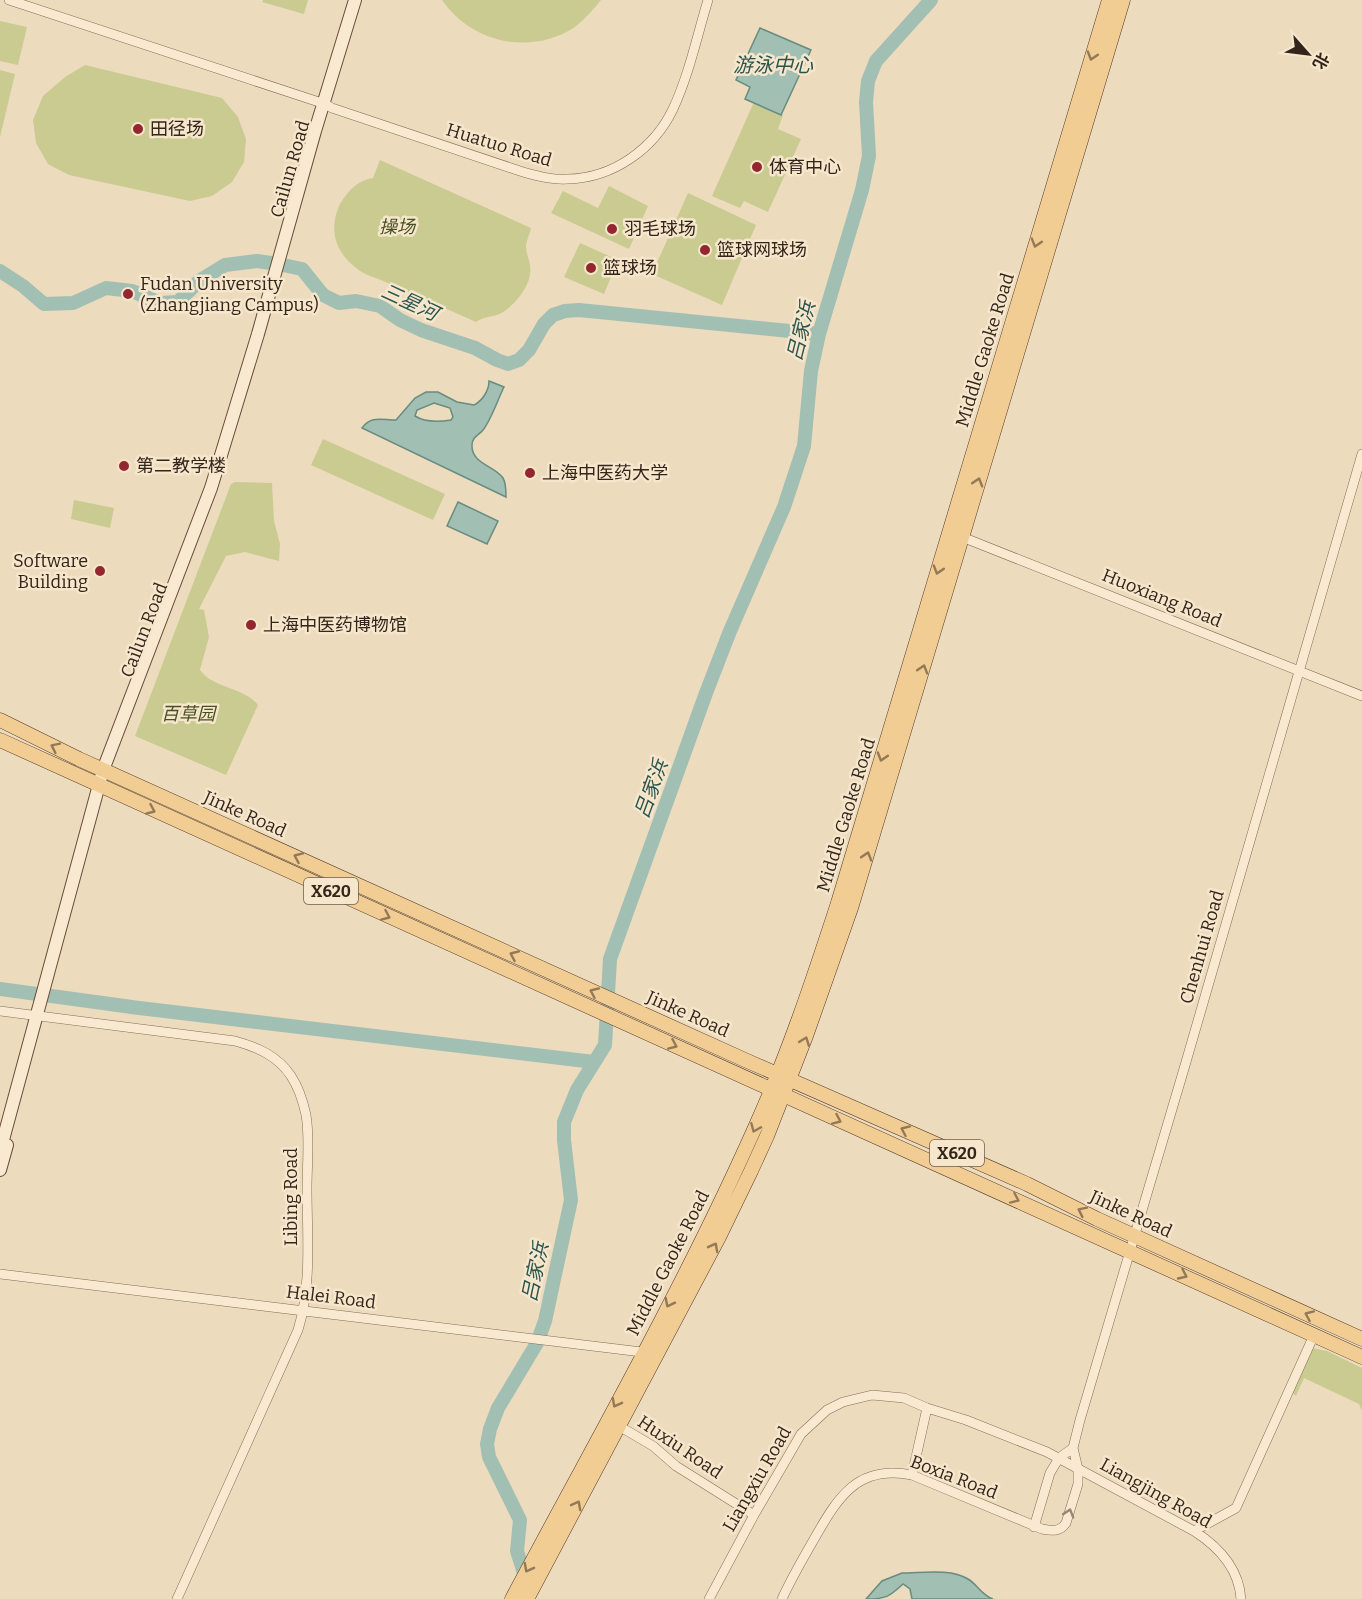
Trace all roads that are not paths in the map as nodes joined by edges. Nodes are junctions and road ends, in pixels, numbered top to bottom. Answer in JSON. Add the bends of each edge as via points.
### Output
{"nodes":[{"id":1,"x":9,"y":0,"type":"edge"},
{"id":2,"x":355,"y":0,"type":"edge"},
{"id":3,"x":702,"y":0,"type":"edge"},
{"id":4,"x":708,"y":0,"type":"edge"},
{"id":5,"x":1109,"y":0,"type":"edge"},
{"id":6,"x":1123,"y":0,"type":"edge"},
{"id":7,"x":325,"y":104,"type":"junction"},
{"id":8,"x":1362,"y":454,"type":"edge"},
{"id":9,"x":956,"y":534,"type":"junction"},
{"id":10,"x":1299,"y":671,"type":"junction"},
{"id":11,"x":1362,"y":696,"type":"edge"},
{"id":12,"x":0,"y":720,"type":"edge"},
{"id":13,"x":0,"y":740,"type":"edge"},
{"id":14,"x":105,"y":771,"type":"junction"},
{"id":15,"x":100,"y":787,"type":"junction"},
{"id":16,"x":0,"y":1011,"type":"edge"},
{"id":17,"x":39,"y":1012,"type":"junction"},
{"id":18,"x":783,"y":1077,"type":"junction"},
{"id":19,"x":777,"y":1093,"type":"junction"},
{"id":20,"x":0,"y":1151,"type":"edge"},
{"id":21,"x":0,"y":1170,"type":"edge"},
{"id":22,"x":1135,"y":1236,"type":"junction"},
{"id":23,"x":1130,"y":1251,"type":"junction"},
{"id":24,"x":0,"y":1274,"type":"edge"},
{"id":25,"x":304,"y":1311,"type":"junction"},
{"id":26,"x":1314,"y":1335,"type":"junction"},
{"id":27,"x":1362,"y":1339,"type":"edge"},
{"id":28,"x":650,"y":1353,"type":"junction"},
{"id":29,"x":1362,"y":1357,"type":"edge"},
{"id":30,"x":927,"y":1408,"type":"junction"},
{"id":31,"x":619,"y":1426,"type":"junction"},
{"id":32,"x":1073,"y":1448,"type":"junction"},
{"id":33,"x":1059,"y":1458,"type":"junction"},
{"id":34,"x":1078,"y":1469,"type":"junction"},
{"id":35,"x":912,"y":1476,"type":"junction"},
{"id":36,"x":754,"y":1515,"type":"junction"},
{"id":37,"x":1034,"y":1527,"type":"junction"},
{"id":38,"x":1194,"y":1531,"type":"junction"},
{"id":39,"x":177,"y":1599,"type":"edge"},
{"id":40,"x":512,"y":1599,"type":"edge"},
{"id":41,"x":527,"y":1599,"type":"edge"},
{"id":42,"x":709,"y":1599,"type":"edge"},
{"id":43,"x":782,"y":1599,"type":"edge"},
{"id":44,"x":1241,"y":1599,"type":"edge"}],
"edges":[{"from":1,"to":7,"type":"street","name":"Huatuo Road"},
{"from":2,"to":7,"type":"street","name":"Cailun Road"},
{"from":3,"to":7,"type":"street","name":"Huatuo Road","via":[[661,120],[643,143],[600,169],[568,174],[542,172],[351,109]]},
{"from":4,"to":7,"type":"street","name":"Huatuo Road","via":[[679,93],[665,123],[647,146],[602,173],[568,179],[541,177]]},
{"from":5,"to":9,"type":"main road","name":"Middle Gaoke Road","one_way":true},
{"from":9,"to":6,"type":"main road","name":"Middle Gaoke Road","one_way":true},
{"from":7,"to":14,"type":"street","name":"Cailun Road","via":[[215,496]]},
{"from":8,"to":10,"type":"street","name":"Chenhui Road"},
{"from":9,"to":10,"type":"street","name":"Huoxiang Road"},
{"from":9,"to":18,"type":"main road","name":"Middle Gaoke Road"},
{"from":10,"to":11,"type":"street","name":"Huoxiang Road"},
{"from":10,"to":22,"type":"street","name":"Chenhui Road"},
{"from":14,"to":12,"type":"main road","name":"Jinke Road","number":"X620","one_way":true},
{"from":13,"to":15,"type":"main road","name":"Jinke Road","number":"X620"},
{"from":14,"to":15,"type":"street","name":"Cailun Road"},
{"from":18,"to":14,"type":"main road","name":"Jinke Road","number":"X620","one_way":true},
{"from":15,"to":17,"type":"street","name":"Cailun Road"},
{"from":15,"to":19,"type":"main road","name":"Jinke Road","number":"X620","one_way":true},
{"from":16,"to":17,"type":"street","name":"Libing Road"},
{"from":17,"to":20,"type":"street","name":"Cailun Road"},
{"from":17,"to":21,"type":"street","name":"Cailun Road"},
{"from":17,"to":25,"type":"street","name":"Libing Road","via":[[235,1041],[266,1052],[280,1063],[301,1096],[306,1117]]},
{"from":18,"to":19,"type":"main road","name":"Middle Gaoke Road"},
{"from":22,"to":18,"type":"main road","name":"Jinke Road","number":"X620","one_way":true},
{"from":19,"to":23,"type":"main road","name":"Jinke Road","number":"X620","one_way":true},
{"from":19,"to":28,"type":"main road","name":"Middle Gaoke Road","via":[[767,1136],[732,1209]]},
{"from":22,"to":23,"type":"street","name":"Chenhui Road"},
{"from":27,"to":22,"type":"main road","name":"Jinke Road","number":"X620","one_way":true},
{"from":23,"to":26,"type":"main road","name":"Jinke Road","number":"X620","one_way":true},
{"from":23,"to":32,"type":"street","name":"Chenhui Road"},
{"from":24,"to":25,"type":"street","name":"Halei Road"},
{"from":25,"to":28,"type":"street","name":"Halei Road"},
{"from":25,"to":39,"type":"street","name":"Libing Road"},
{"from":26,"to":29,"type":"main road","name":"Jinke Road","number":"X620"},
{"from":26,"to":38,"type":"street","via":[[1236,1508]]},
{"from":28,"to":31,"type":"main road","name":"Middle Gaoke Road"},
{"from":28,"to":40,"type":"main road","name":"Middle Gaoke Road","one_way":true},
{"from":30,"to":33,"type":"street","name":"Liangxiu Road"},
{"from":30,"to":35,"type":"street"},
{"from":30,"to":36,"type":"street","name":"Liangxiu Road","via":[[904,1398],[872,1395],[827,1410],[801,1434]]},
{"from":31,"to":36,"type":"street","name":"Huxiu Road"},
{"from":41,"to":31,"type":"main road","name":"Middle Gaoke Road","one_way":true},
{"from":32,"to":33,"type":"street"},
{"from":32,"to":34,"type":"street","name":"Chenhui Road"},
{"from":33,"to":34,"type":"street","name":"Liangjing Road"},
{"from":33,"to":37,"type":"street","via":[[1050,1473]]},
{"from":37,"to":34,"type":"street","name":"Chenhui Road","one_way":true,"via":[[1049,1531],[1063,1528],[1078,1484]]},
{"from":34,"to":38,"type":"street","name":"Liangjing Road"},
{"from":35,"to":37,"type":"street","name":"Boxia Road"},
{"from":35,"to":43,"type":"street","name":"Boxia Road","via":[[871,1476],[844,1493],[831,1509]]},
{"from":36,"to":42,"type":"street","name":"Liangxiu Road"},
{"from":38,"to":44,"type":"street","name":"Liangjing Road","via":[[1227,1560],[1237,1578]]}]}
